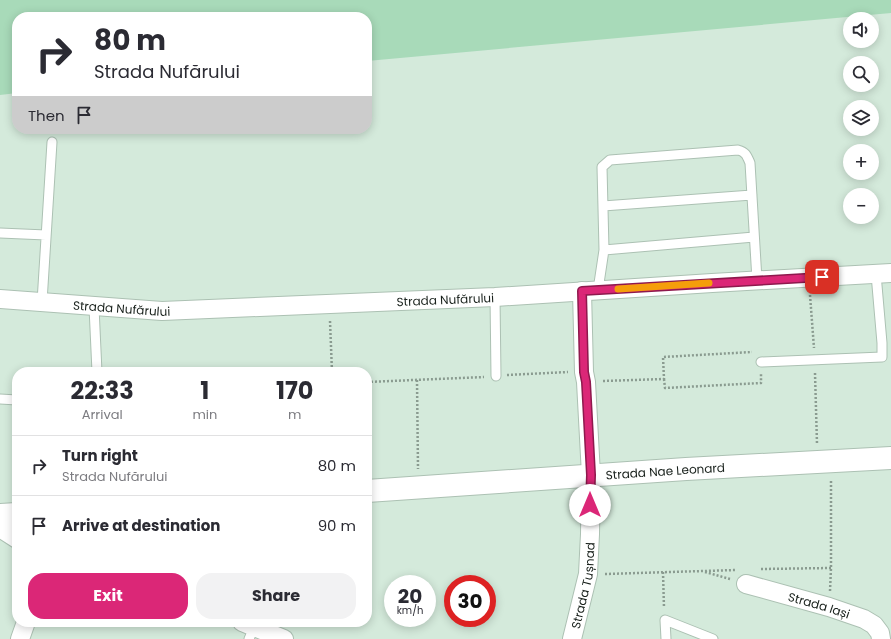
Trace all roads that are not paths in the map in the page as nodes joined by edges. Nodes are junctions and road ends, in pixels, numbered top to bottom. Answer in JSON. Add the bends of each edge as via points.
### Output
{"nodes":[{"id":1,"x":52,"y":142,"type":"dead end"},
{"id":2,"x":752,"y":195,"type":"junction"},
{"id":3,"x":604,"y":206,"type":"junction"},
{"id":4,"x":0,"y":232,"type":"edge"},
{"id":5,"x":46,"y":235,"type":"junction"},
{"id":6,"x":754,"y":238,"type":"junction"},
{"id":7,"x":604,"y":250,"type":"junction"},
{"id":8,"x":884,"y":273,"type":"edge"},
{"id":9,"x":757,"y":280,"type":"junction"},
{"id":10,"x":590,"y":290,"type":"junction"},
{"id":11,"x":495,"y":297,"type":"junction"},
{"id":12,"x":0,"y":299,"type":"edge"},
{"id":13,"x":42,"y":302,"type":"junction"},
{"id":14,"x":94,"y":307,"type":"junction"},
{"id":15,"x":761,"y":362,"type":"road end"},
{"id":16,"x":97,"y":367,"type":"edge"},
{"id":17,"x":496,"y":376,"type":"road end"},
{"id":18,"x":0,"y":399,"type":"edge"},
{"id":19,"x":12,"y":400,"type":"edge"},
{"id":20,"x":891,"y":458,"type":"edge"},
{"id":21,"x":591,"y":475,"type":"junction"},
{"id":22,"x":372,"y":490,"type":"edge"},
{"id":23,"x":12,"y":514,"type":"edge"},
{"id":24,"x":0,"y":515,"type":"edge"},
{"id":25,"x":0,"y":528,"type":"edge"},
{"id":26,"x":12,"y":536,"type":"edge"},
{"id":27,"x":747,"y":574,"type":"road end"},
{"id":28,"x":24,"y":627,"type":"edge"},
{"id":29,"x":249,"y":629,"type":"edge"},
{"id":30,"x":20,"y":639,"type":"edge"},
{"id":31,"x":284,"y":639,"type":"edge"},
{"id":32,"x":572,"y":639,"type":"edge"},
{"id":33,"x":666,"y":639,"type":"edge"},
{"id":34,"x":712,"y":639,"type":"edge"},
{"id":35,"x":881,"y":639,"type":"edge"}],
"edges":[{"from":1,"to":5,"type":"lane"},
{"from":2,"to":3,"type":"lane"},
{"from":2,"to":3,"type":"lane","via":[[750,163],[743,151],[738,150],[610,160],[602,167]]},
{"from":2,"to":6,"type":"lane"},
{"from":3,"to":7,"type":"lane"},
{"from":4,"to":5,"type":"lane"},
{"from":5,"to":13,"type":"lane"},
{"from":6,"to":7,"type":"lane"},
{"from":6,"to":9,"type":"lane"},
{"from":7,"to":10,"type":"lane"},
{"from":8,"to":9,"type":"street","name":"Strada Nufărului"},
{"from":8,"to":15,"type":"lane","via":[[882,357]]},
{"from":9,"to":10,"type":"street","name":"Strada Nufărului"},
{"from":10,"to":11,"type":"street","name":"Strada Nufărului"},
{"from":10,"to":21,"type":"street","name":"Strada Tușnad","via":[[585,377]]},
{"from":11,"to":14,"type":"street","name":"Strada Nufărului","via":[[162,310]]},
{"from":11,"to":17,"type":"lane"},
{"from":12,"to":13,"type":"street","name":"Strada Nufărului"},
{"from":13,"to":14,"type":"street","name":"Strada Nufărului"},
{"from":14,"to":16,"type":"lane"},
{"from":18,"to":19,"type":"lane"},
{"from":20,"to":21,"type":"street","name":"Strada Nae Leonard"},
{"from":21,"to":22,"type":"street","name":"Strada Nae Leonard"},
{"from":21,"to":32,"type":"street","name":"Strada Tușnad","via":[[588,574]]},
{"from":23,"to":24,"type":"street"},
{"from":25,"to":26,"type":"street"},
{"from":27,"to":35,"type":"street","name":"Strada Iași","via":[[864,619],[874,625]]},
{"from":28,"to":30,"type":"street"},
{"from":29,"to":31,"type":"street"},
{"from":33,"to":34,"type":"lane","via":[[665,620]]}]}
